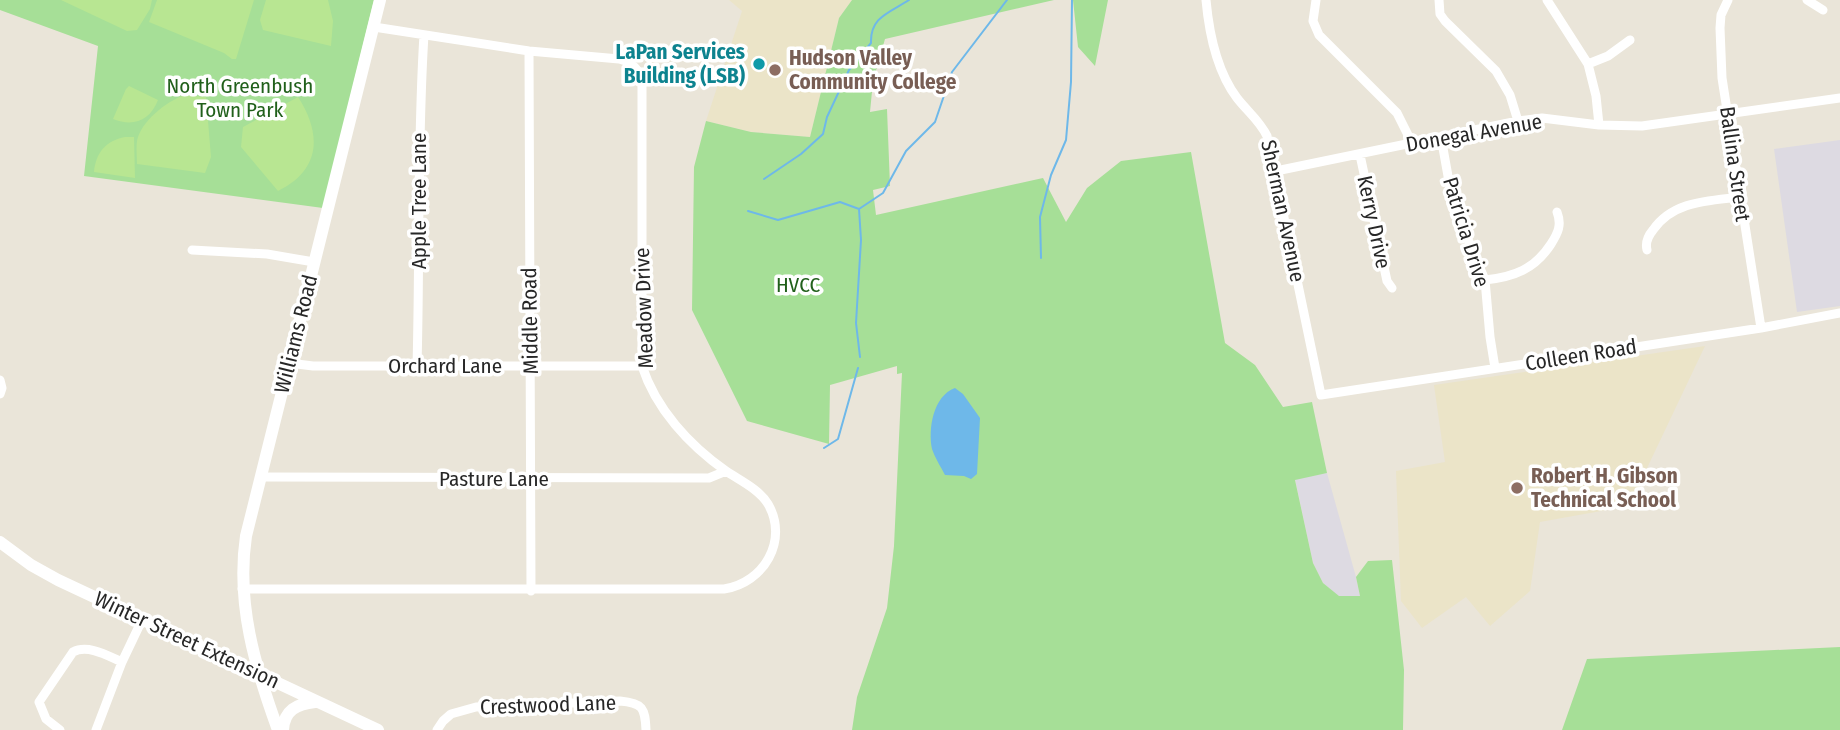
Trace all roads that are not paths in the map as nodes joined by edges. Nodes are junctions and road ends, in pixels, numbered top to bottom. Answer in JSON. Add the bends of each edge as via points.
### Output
{"nodes":[{"id":1,"x":380,"y":0,"type":"edge"},
{"id":2,"x":1206,"y":0,"type":"edge"},
{"id":3,"x":1316,"y":0,"type":"edge"},
{"id":4,"x":1438,"y":0,"type":"edge"},
{"id":5,"x":1547,"y":0,"type":"edge"},
{"id":6,"x":1728,"y":0,"type":"edge"},
{"id":7,"x":1807,"y":0,"type":"edge"},
{"id":8,"x":1823,"y":10,"type":"dead end"},
{"id":9,"x":374,"y":27,"type":"junction"},
{"id":10,"x":424,"y":35,"type":"junction"},
{"id":11,"x":1630,"y":40,"type":"dead end"},
{"id":12,"x":529,"y":51,"type":"junction"},
{"id":13,"x":1588,"y":64,"type":"junction"},
{"id":14,"x":1840,"y":98,"type":"edge"},
{"id":15,"x":1728,"y":114,"type":"junction"},
{"id":16,"x":1518,"y":121,"type":"junction"},
{"id":17,"x":1599,"y":125,"type":"junction"},
{"id":18,"x":1441,"y":137,"type":"junction"},
{"id":19,"x":1412,"y":143,"type":"junction"},
{"id":20,"x":1360,"y":155,"type":"junction"},
{"id":21,"x":1276,"y":171,"type":"junction"},
{"id":22,"x":1740,"y":197,"type":"junction"},
{"id":23,"x":1557,"y":212,"type":"dead end"},
{"id":24,"x":192,"y":250,"type":"dead end"},
{"id":25,"x":1647,"y":250,"type":"dead end"},
{"id":26,"x":314,"y":262,"type":"junction"},
{"id":27,"x":1485,"y":280,"type":"junction"},
{"id":28,"x":1392,"y":288,"type":"dead end"},
{"id":29,"x":1840,"y":313,"type":"edge"},
{"id":30,"x":1761,"y":328,"type":"junction"},
{"id":31,"x":289,"y":363,"type":"junction"},
{"id":32,"x":417,"y":366,"type":"junction"},
{"id":33,"x":531,"y":366,"type":"junction"},
{"id":34,"x":642,"y":366,"type":"junction"},
{"id":35,"x":1495,"y":368,"type":"junction"},
{"id":36,"x":0,"y":380,"type":"edge"},
{"id":37,"x":0,"y":394,"type":"edge"},
{"id":38,"x":1321,"y":395,"type":"joint"},
{"id":39,"x":726,"y":471,"type":"junction"},
{"id":40,"x":261,"y":477,"type":"junction"},
{"id":41,"x":530,"y":479,"type":"junction"},
{"id":42,"x":0,"y":542,"type":"edge"},
{"id":43,"x":242,"y":589,"type":"junction"},
{"id":44,"x":531,"y":591,"type":"junction"},
{"id":45,"x":142,"y":620,"type":"junction"},
{"id":46,"x":122,"y":662,"type":"junction"},
{"id":47,"x":257,"y":671,"type":"junction"},
{"id":48,"x":314,"y":702,"type":"junction"},
{"id":49,"x":60,"y":730,"type":"edge"},
{"id":50,"x":96,"y":730,"type":"edge"},
{"id":51,"x":280,"y":730,"type":"edge"},
{"id":52,"x":378,"y":730,"type":"edge"},
{"id":53,"x":437,"y":730,"type":"edge"},
{"id":54,"x":646,"y":730,"type":"edge"}],
"edges":[{"from":1,"to":9,"type":"main road","name":"Williams Road"},
{"from":2,"to":21,"type":"street","name":"Sherman Avenue","via":[[1211,39],[1222,72],[1237,99],[1262,125]]},
{"from":3,"to":19,"type":"street","via":[[1313,21],[1319,35],[1397,113]]},
{"from":4,"to":16,"type":"street","via":[[1445,21],[1505,84]]},
{"from":5,"to":13,"type":"street"},
{"from":6,"to":15,"type":"street","name":"Ballina Street","via":[[1721,15],[1719,42]]},
{"from":7,"to":8,"type":"street"},
{"from":9,"to":10,"type":"street","name":"Meadow Drive"},
{"from":9,"to":26,"type":"main road","name":"Williams Road"},
{"from":10,"to":12,"type":"street","name":"Meadow Drive"},
{"from":10,"to":32,"type":"street","name":"Apple Tree Lane","via":[[418,126]]},
{"from":11,"to":13,"type":"street"},
{"from":12,"to":33,"type":"street","name":"Middle Road"},
{"from":12,"to":34,"type":"street","name":"Meadow Drive","via":[[619,59],[632,64],[641,75]]},
{"from":13,"to":17,"type":"street"},
{"from":14,"to":15,"type":"street","name":"Donegal Avenue"},
{"from":15,"to":17,"type":"street","name":"Donegal Avenue","via":[[1642,126]]},
{"from":15,"to":22,"type":"street","name":"Ballina Street"},
{"from":16,"to":17,"type":"street","name":"Donegal Avenue","via":[[1542,118]]},
{"from":16,"to":18,"type":"street","name":"Donegal Avenue"},
{"from":18,"to":19,"type":"street","name":"Donegal Avenue"},
{"from":18,"to":27,"type":"street","name":"Patricia Drive","via":[[1453,204]]},
{"from":19,"to":20,"type":"street","name":"Donegal Avenue"},
{"from":20,"to":21,"type":"street","name":"Donegal Avenue"},
{"from":20,"to":28,"type":"street","name":"Kerry Drive"},
{"from":21,"to":38,"type":"street","name":"Sherman Avenue"},
{"from":22,"to":25,"type":"street","via":[[1694,203],[1668,214],[1647,240]]},
{"from":22,"to":30,"type":"street","name":"Ballina Street"},
{"from":23,"to":27,"type":"street","via":[[1558,233],[1539,261],[1515,275]]},
{"from":24,"to":26,"type":"street"},
{"from":26,"to":31,"type":"main road","name":"Williams Road"},
{"from":27,"to":35,"type":"street","name":"Patricia Drive"},
{"from":29,"to":30,"type":"street","name":"Colleen Road"},
{"from":30,"to":35,"type":"street","name":"Colleen Road"},
{"from":31,"to":32,"type":"street","name":"Orchard Lane"},
{"from":31,"to":40,"type":"main road","name":"Williams Road"},
{"from":32,"to":33,"type":"street","name":"Orchard Lane"},
{"from":33,"to":34,"type":"street","name":"Orchard Lane"},
{"from":33,"to":41,"type":"street","name":"Middle Road"},
{"from":34,"to":39,"type":"street","name":"Meadow Drive","via":[[659,404],[698,449]]},
{"from":35,"to":38,"type":"street","name":"Colleen Road"},
{"from":36,"to":37,"type":"street"},
{"from":39,"to":41,"type":"street","name":"Pasture Lane","via":[[709,478]]},
{"from":39,"to":44,"type":"street","name":"Meadow Drive","via":[[763,497],[773,517],[775,547],[752,578],[724,589]]},
{"from":40,"to":41,"type":"street","name":"Pasture Lane"},
{"from":40,"to":43,"type":"main road","name":"Williams Road","via":[[246,536]]},
{"from":41,"to":44,"type":"street","name":"Middle Road"},
{"from":42,"to":45,"type":"main road","name":"Winter Street Extension","via":[[58,580]]},
{"from":43,"to":44,"type":"street","name":"Meadow Drive"},
{"from":43,"to":47,"type":"main road","name":"Williams Road"},
{"from":45,"to":46,"type":"street"},
{"from":45,"to":47,"type":"main road","name":"Winter Street Extension"},
{"from":46,"to":49,"type":"street","via":[[92,650],[73,652],[39,702],[46,719]]},
{"from":46,"to":50,"type":"street"},
{"from":47,"to":48,"type":"main road","name":"Winter Street Extension"},
{"from":47,"to":51,"type":"main road","name":"Williams Road"},
{"from":48,"to":51,"type":"main road","via":[[290,710]]},
{"from":48,"to":52,"type":"main road","name":"Winter Street Extension"},
{"from":53,"to":54,"type":"street","name":"Crestwood Lane","via":[[451,714],[476,707],[620,701],[641,707]]}]}
